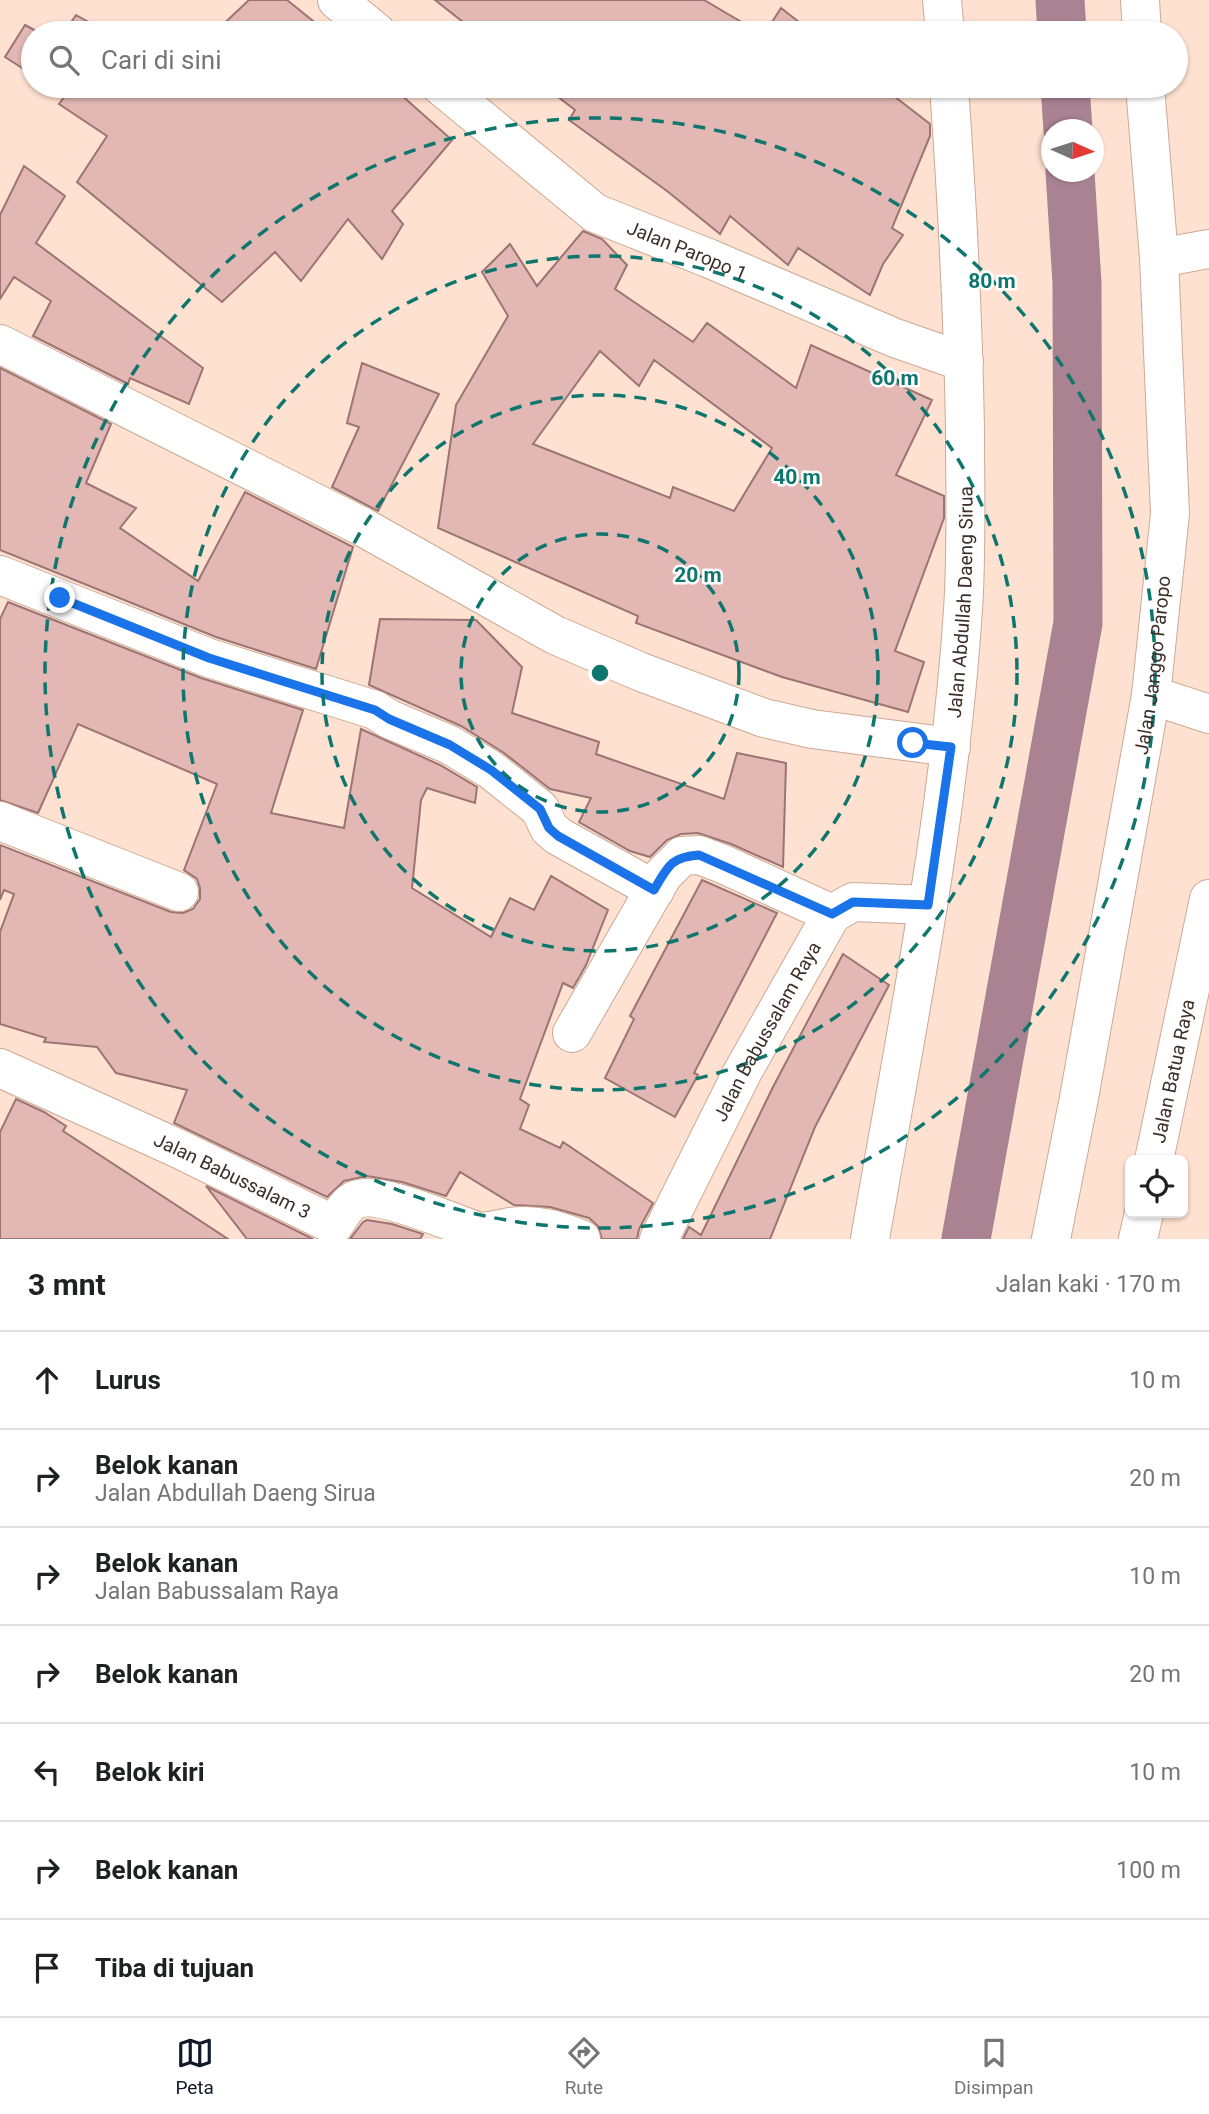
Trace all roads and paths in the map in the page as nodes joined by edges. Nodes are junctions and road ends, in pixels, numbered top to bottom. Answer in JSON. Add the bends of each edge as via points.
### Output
{"nodes":[{"id":1,"x":337,"y":0,"type":"edge"},
{"id":2,"x":942,"y":0,"type":"edge"},
{"id":3,"x":1140,"y":0,"type":"edge"},
{"id":4,"x":362,"y":21,"type":"edge"},
{"id":5,"x":944,"y":21,"type":"edge"},
{"id":6,"x":1141,"y":21,"type":"edge"},
{"id":7,"x":455,"y":98,"type":"edge"},
{"id":8,"x":950,"y":98,"type":"edge"},
{"id":9,"x":1146,"y":98,"type":"edge"},
{"id":10,"x":1209,"y":248,"type":"edge"},
{"id":11,"x":1159,"y":258,"type":"junction"},
{"id":12,"x":0,"y":344,"type":"edge"},
{"id":13,"x":964,"y":362,"type":"junction"},
{"id":14,"x":0,"y":575,"type":"edge"},
{"id":15,"x":1151,"y":695,"type":"junction"},
{"id":16,"x":1209,"y":714,"type":"edge"},
{"id":17,"x":951,"y":747,"type":"junction"},
{"id":18,"x":0,"y":821,"type":"edge"},
{"id":19,"x":654,"y":890,"type":"junction"},
{"id":20,"x":179,"y":891,"type":"dead end"},
{"id":21,"x":1209,"y":899,"type":"edge"},
{"id":22,"x":928,"y":905,"type":"junction"},
{"id":23,"x":832,"y":914,"type":"junction"},
{"id":24,"x":572,"y":1033,"type":"dead end"},
{"id":25,"x":0,"y":1068,"type":"edge"},
{"id":26,"x":1155,"y":1155,"type":"edge"},
{"id":27,"x":1143,"y":1218,"type":"edge"},
{"id":28,"x":336,"y":1232,"type":"edge"},
{"id":29,"x":581,"y":1239,"type":"edge"},
{"id":30,"x":659,"y":1239,"type":"edge"},
{"id":31,"x":870,"y":1239,"type":"edge"},
{"id":32,"x":1051,"y":1239,"type":"edge"},
{"id":33,"x":1138,"y":1239,"type":"edge"}],
"edges":[{"from":1,"to":4,"type":"street"},
{"from":2,"to":5,"type":"street"},
{"from":3,"to":6,"type":"street"},
{"from":7,"to":13,"type":"street","name":"Jalan Paropo 1","via":[[595,214]]},
{"from":8,"to":13,"type":"street","name":"Jalan Abdullah Daeng Sirua"},
{"from":9,"to":11,"type":"street","name":"Jalan Janggo Paropo"},
{"from":10,"to":11,"type":"street"},
{"from":11,"to":15,"type":"street","name":"Jalan Janggo Paropo","via":[[1170,514]]},
{"from":12,"to":17,"type":"street","via":[[362,526],[555,635],[629,667],[764,718],[812,729]]},
{"from":13,"to":17,"type":"street","name":"Jalan Abdullah Daeng Sirua","via":[[963,608]]},
{"from":14,"to":19,"type":"street","via":[[209,658],[375,710],[450,745],[540,809],[558,836]]},
{"from":15,"to":16,"type":"street"},
{"from":15,"to":32,"type":"street","name":"Jalan Janggo Paropo"},
{"from":17,"to":22,"type":"street","name":"Jalan Abdullah Daeng Sirua"},
{"from":18,"to":20,"type":"street"},
{"from":19,"to":23,"type":"street","via":[[675,860],[699,855]]},
{"from":19,"to":24,"type":"street"},
{"from":21,"to":26,"type":"street","name":"Jalan Batua Raya"},
{"from":22,"to":23,"type":"street","via":[[853,902]]},
{"from":22,"to":31,"type":"street","name":"Jalan Abdullah Daeng Sirua"},
{"from":23,"to":30,"type":"street","name":"Jalan Babussalam Raya","via":[[743,1070]]},
{"from":25,"to":28,"type":"street","name":"Jalan Babussalam 3","via":[[179,1149]]},
{"from":27,"to":33,"type":"street"},
{"from":28,"to":29,"type":"street","name":"Jalan Babussalam 3","via":[[351,1202],[372,1198],[477,1231],[539,1226]]}]}
